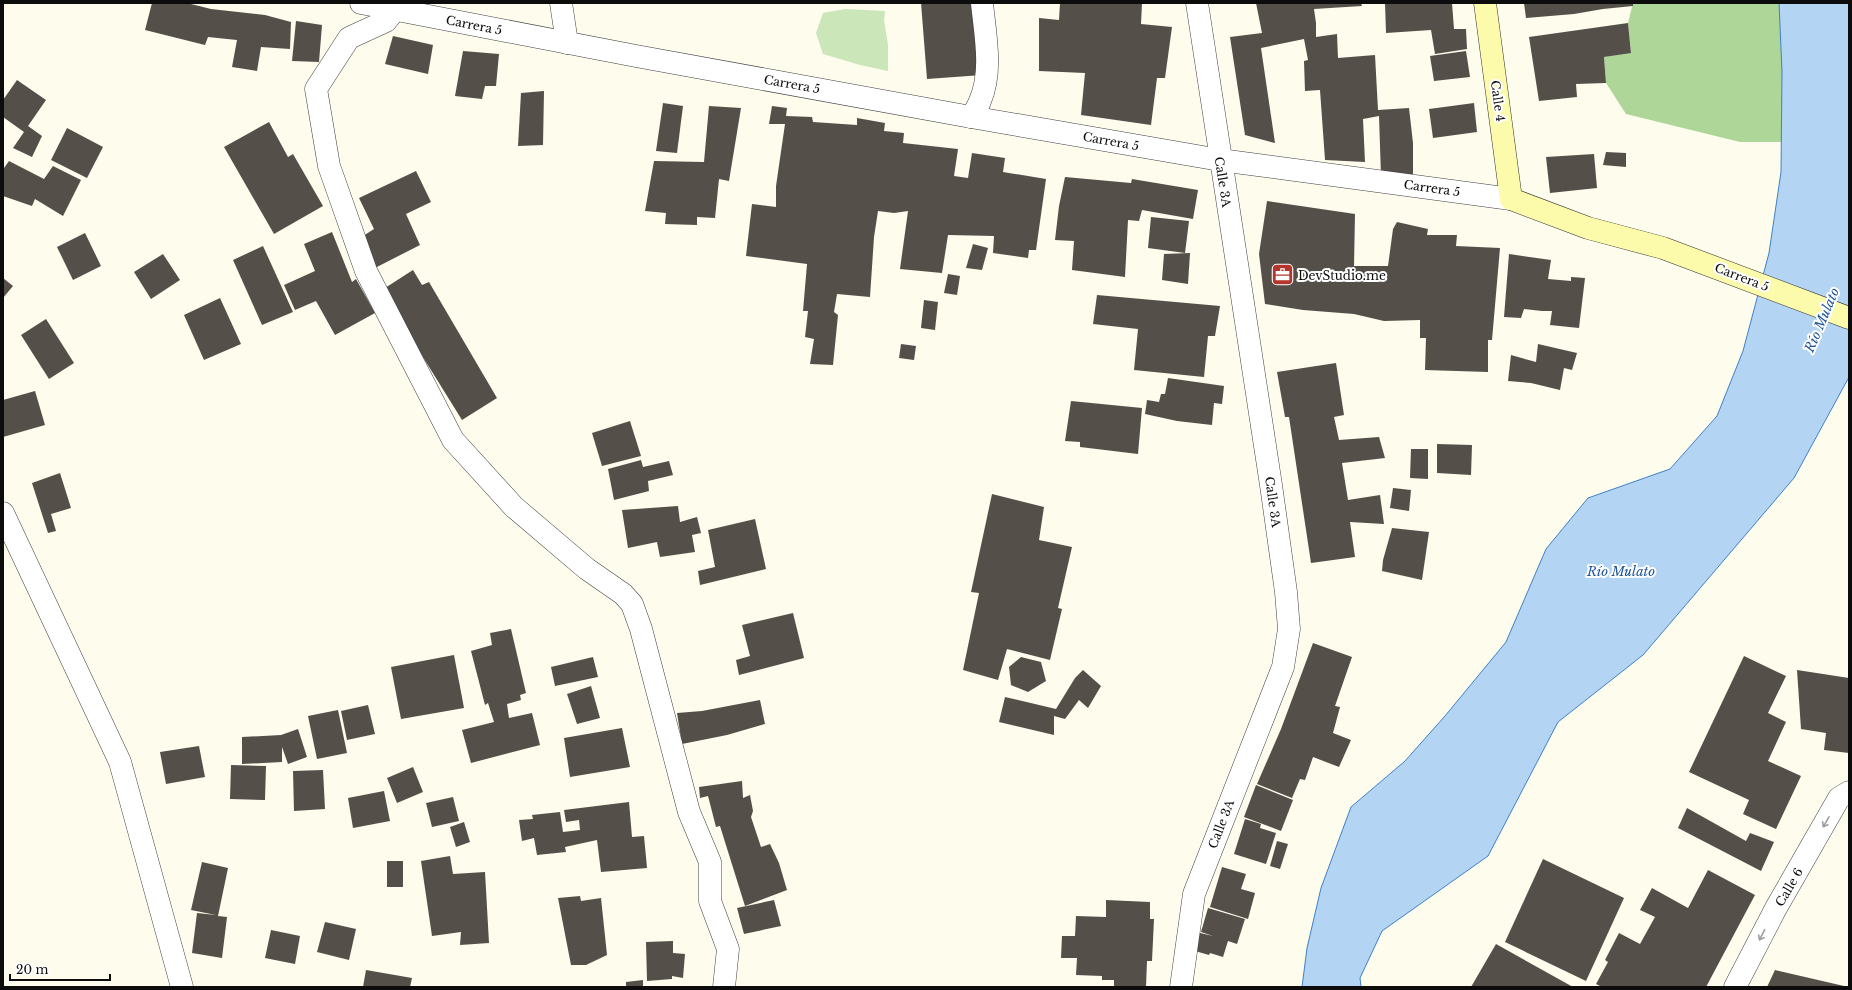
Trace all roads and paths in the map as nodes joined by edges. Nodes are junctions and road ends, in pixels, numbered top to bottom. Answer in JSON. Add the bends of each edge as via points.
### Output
{"nodes":[{"id":1,"x":361,"y":3,"type":"edge"},
{"id":2,"x":560,"y":3,"type":"edge"},
{"id":3,"x":982,"y":3,"type":"edge"},
{"id":4,"x":1197,"y":3,"type":"edge"},
{"id":5,"x":1485,"y":3,"type":"edge"},
{"id":6,"x":395,"y":10,"type":"junction"},
{"id":7,"x":567,"y":43,"type":"junction"},
{"id":8,"x":971,"y":117,"type":"junction"},
{"id":9,"x":1220,"y":160,"type":"junction"},
{"id":10,"x":1511,"y":199,"type":"junction"},
{"id":11,"x":1849,"y":318,"type":"edge"},
{"id":12,"x":3,"y":513,"type":"edge"},
{"id":13,"x":1849,"y":792,"type":"edge"},
{"id":14,"x":182,"y":987,"type":"edge"},
{"id":15,"x":724,"y":987,"type":"edge"},
{"id":16,"x":1181,"y":987,"type":"edge"},
{"id":17,"x":1735,"y":987,"type":"edge"}],
"edges":[{"from":1,"to":6,"type":"street","name":"Carrera 5"},
{"from":2,"to":7,"type":"street"},
{"from":3,"to":8,"type":"street","via":[[986,40],[986,78],[980,102]]},
{"from":4,"to":9,"type":"street","name":"Calle 3A"},
{"from":5,"to":10,"type":"main road","name":"Calle 4"},
{"from":6,"to":7,"type":"street","name":"Carrera 5"},
{"from":6,"to":15,"type":"street","via":[[386,21],[349,38],[316,89],[329,166],[366,271],[453,440],[514,507],[587,569],[623,594],[632,604],[641,629],[688,812],[710,862],[710,901],[728,949]]},
{"from":7,"to":8,"type":"street","name":"Carrera 5"},
{"from":8,"to":9,"type":"street","name":"Carrera 5"},
{"from":9,"to":10,"type":"street","name":"Carrera 5"},
{"from":9,"to":16,"type":"street","name":"Calle 3A","via":[[1271,485],[1289,629],[1283,667],[1194,894]]},
{"from":10,"to":11,"type":"main road","name":"Carrera 5","via":[[1588,228],[1663,248]]},
{"from":12,"to":14,"type":"street","via":[[120,762]]},
{"from":13,"to":17,"type":"street","name":"Calle 6","one_way":true,"via":[[1839,798],[1776,908]]}]}
